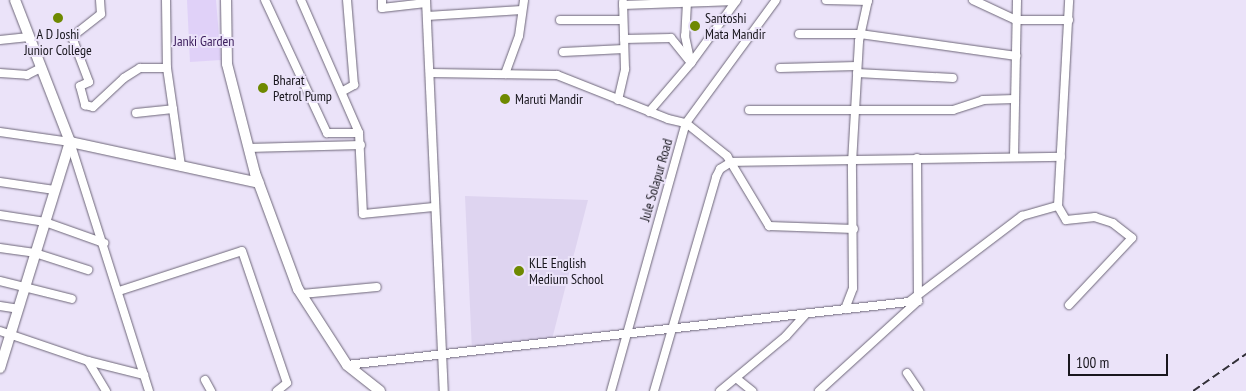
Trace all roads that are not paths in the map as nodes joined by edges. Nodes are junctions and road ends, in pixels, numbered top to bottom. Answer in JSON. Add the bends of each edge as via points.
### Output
{"nodes":[{"id":1,"x":15,"y":0,"type":"edge"},
{"id":2,"x":100,"y":0,"type":"edge"},
{"id":3,"x":166,"y":0,"type":"edge"},
{"id":4,"x":226,"y":0,"type":"edge"},
{"id":5,"x":265,"y":0,"type":"edge"},
{"id":6,"x":301,"y":0,"type":"edge"},
{"id":7,"x":346,"y":0,"type":"edge"},
{"id":8,"x":382,"y":0,"type":"edge"},
{"id":9,"x":524,"y":0,"type":"edge"},
{"id":10,"x":776,"y":0,"type":"edge"},
{"id":11,"x":826,"y":0,"type":"edge"},
{"id":12,"x":974,"y":0,"type":"edge"},
{"id":13,"x":1017,"y":0,"type":"edge"},
{"id":14,"x":1069,"y":0,"type":"edge"},
{"id":15,"x":736,"y":1,"type":"edge"},
{"id":16,"x":868,"y":1,"type":"edge"},
{"id":17,"x":426,"y":2,"type":"edge"},
{"id":18,"x":623,"y":2,"type":"edge"},
{"id":19,"x":687,"y":2,"type":"edge"},
{"id":20,"x":522,"y":10,"type":"junction"},
{"id":21,"x":427,"y":16,"type":"junction"},
{"id":22,"x":560,"y":20,"type":"dead end"},
{"id":23,"x":623,"y":20,"type":"junction"},
{"id":24,"x":1016,"y":20,"type":"junction"},
{"id":25,"x":1069,"y":20,"type":"junction"},
{"id":26,"x":799,"y":34,"type":"dead end"},
{"id":27,"x":860,"y":34,"type":"junction"},
{"id":28,"x":29,"y":37,"type":"junction"},
{"id":29,"x":624,"y":39,"type":"junction"},
{"id":30,"x":0,"y":40,"type":"edge"},
{"id":31,"x":624,"y":49,"type":"junction"},
{"id":32,"x":563,"y":52,"type":"dead end"},
{"id":33,"x":1016,"y":56,"type":"junction"},
{"id":34,"x":691,"y":63,"type":"junction"},
{"id":35,"x":41,"y":68,"type":"junction"},
{"id":36,"x":167,"y":68,"type":"junction"},
{"id":37,"x":780,"y":68,"type":"dead end"},
{"id":38,"x":857,"y":70,"type":"junction"},
{"id":39,"x":0,"y":73,"type":"edge"},
{"id":40,"x":430,"y":73,"type":"junction"},
{"id":41,"x":506,"y":74,"type":"junction"},
{"id":42,"x":954,"y":78,"type":"dead end"},
{"id":43,"x":343,"y":91,"type":"junction"},
{"id":44,"x":1015,"y":99,"type":"junction"},
{"id":45,"x":618,"y":100,"type":"junction"},
{"id":46,"x":173,"y":108,"type":"junction"},
{"id":47,"x":749,"y":110,"type":"dead end"},
{"id":48,"x":855,"y":110,"type":"junction"},
{"id":49,"x":649,"y":112,"type":"junction"},
{"id":50,"x":136,"y":113,"type":"dead end"},
{"id":51,"x":686,"y":123,"type":"junction"},
{"id":52,"x":0,"y":132,"type":"edge"},
{"id":53,"x":359,"y":133,"type":"junction"},
{"id":54,"x":70,"y":142,"type":"junction"},
{"id":55,"x":361,"y":145,"type":"junction"},
{"id":56,"x":248,"y":148,"type":"junction"},
{"id":57,"x":1014,"y":157,"type":"junction"},
{"id":58,"x":1061,"y":157,"type":"junction"},
{"id":59,"x":917,"y":158,"type":"junction"},
{"id":60,"x":731,"y":162,"type":"junction"},
{"id":61,"x":852,"y":163,"type":"junction"},
{"id":62,"x":181,"y":166,"type":"junction"},
{"id":63,"x":0,"y":182,"type":"edge"},
{"id":64,"x":259,"y":184,"type":"junction"},
{"id":65,"x":54,"y":190,"type":"junction"},
{"id":66,"x":1058,"y":206,"type":"junction"},
{"id":67,"x":435,"y":207,"type":"junction"},
{"id":68,"x":0,"y":215,"type":"edge"},
{"id":69,"x":45,"y":222,"type":"junction"},
{"id":70,"x":854,"y":229,"type":"junction"},
{"id":71,"x":104,"y":243,"type":"junction"},
{"id":72,"x":0,"y":248,"type":"edge"},
{"id":73,"x":36,"y":253,"type":"junction"},
{"id":74,"x":88,"y":270,"type":"dead end"},
{"id":75,"x":0,"y":281,"type":"edge"},
{"id":76,"x":25,"y":285,"type":"junction"},
{"id":77,"x":376,"y":287,"type":"dead end"},
{"id":78,"x":119,"y":291,"type":"junction"},
{"id":79,"x":302,"y":294,"type":"junction"},
{"id":80,"x":918,"y":295,"type":"junction"},
{"id":81,"x":72,"y":300,"type":"dead end"},
{"id":82,"x":909,"y":302,"type":"junction"},
{"id":83,"x":1069,"y":305,"type":"dead end"},
{"id":84,"x":0,"y":306,"type":"edge"},
{"id":85,"x":18,"y":309,"type":"junction"},
{"id":86,"x":845,"y":309,"type":"junction"},
{"id":87,"x":806,"y":314,"type":"junction"},
{"id":88,"x":674,"y":330,"type":"junction"},
{"id":89,"x":5,"y":332,"type":"edge"},
{"id":90,"x":625,"y":336,"type":"junction"},
{"id":91,"x":441,"y":354,"type":"junction"},
{"id":92,"x":88,"y":361,"type":"junction"},
{"id":93,"x":347,"y":365,"type":"junction"},
{"id":94,"x":0,"y":368,"type":"edge"},
{"id":95,"x":907,"y":373,"type":"dead end"},
{"id":96,"x":144,"y":375,"type":"junction"},
{"id":97,"x":736,"y":378,"type":"junction"},
{"id":98,"x":205,"y":380,"type":"dead end"},
{"id":99,"x":106,"y":391,"type":"edge"},
{"id":100,"x":149,"y":391,"type":"edge"},
{"id":101,"x":211,"y":391,"type":"edge"},
{"id":102,"x":276,"y":391,"type":"edge"},
{"id":103,"x":380,"y":391,"type":"edge"},
{"id":104,"x":444,"y":391,"type":"edge"},
{"id":105,"x":611,"y":391,"type":"edge"},
{"id":106,"x":654,"y":391,"type":"edge"},
{"id":107,"x":720,"y":391,"type":"edge"},
{"id":108,"x":752,"y":391,"type":"edge"},
{"id":109,"x":819,"y":391,"type":"edge"},
{"id":110,"x":919,"y":391,"type":"edge"}],
"edges":[{"from":1,"to":28,"type":"street"},
{"from":2,"to":36,"type":"street","via":[[100,14],[72,37],[89,82],[80,86],[85,105],[93,107],[124,78],[140,68]]},
{"from":3,"to":36,"type":"street"},
{"from":4,"to":56,"type":"street","via":[[227,64]]},
{"from":5,"to":53,"type":"street","via":[[327,133]]},
{"from":6,"to":43,"type":"street"},
{"from":7,"to":43,"type":"street","via":[[354,85]]},
{"from":8,"to":17,"type":"street","via":[[382,8]]},
{"from":9,"to":20,"type":"street"},
{"from":10,"to":51,"type":"street","name":"Jule Solapur Road"},
{"from":11,"to":16,"type":"street"},
{"from":12,"to":24,"type":"street"},
{"from":13,"to":24,"type":"street"},
{"from":14,"to":25,"type":"street"},
{"from":15,"to":19,"type":"street"},
{"from":15,"to":34,"type":"street"},
{"from":16,"to":27,"type":"street"},
{"from":17,"to":21,"type":"street"},
{"from":18,"to":19,"type":"street"},
{"from":18,"to":23,"type":"street"},
{"from":19,"to":34,"type":"street","via":[[685,36]]},
{"from":20,"to":21,"type":"street"},
{"from":20,"to":41,"type":"street","via":[[519,36]]},
{"from":21,"to":40,"type":"street"},
{"from":22,"to":23,"type":"street"},
{"from":23,"to":29,"type":"street"},
{"from":24,"to":25,"type":"street"},
{"from":24,"to":33,"type":"street"},
{"from":25,"to":58,"type":"street"},
{"from":26,"to":27,"type":"street"},
{"from":27,"to":33,"type":"street"},
{"from":27,"to":38,"type":"street"},
{"from":28,"to":30,"type":"street"},
{"from":28,"to":35,"type":"street"},
{"from":29,"to":31,"type":"street"},
{"from":29,"to":34,"type":"street","via":[[671,38]]},
{"from":31,"to":32,"type":"street"},
{"from":31,"to":45,"type":"street","via":[[625,69]]},
{"from":33,"to":44,"type":"street"},
{"from":34,"to":49,"type":"street"},
{"from":35,"to":39,"type":"street","via":[[27,75]]},
{"from":35,"to":54,"type":"street"},
{"from":36,"to":46,"type":"street"},
{"from":37,"to":38,"type":"street"},
{"from":38,"to":42,"type":"street"},
{"from":38,"to":48,"type":"street"},
{"from":40,"to":41,"type":"street"},
{"from":40,"to":67,"type":"street"},
{"from":41,"to":45,"type":"street","via":[[557,75]]},
{"from":43,"to":53,"type":"street"},
{"from":44,"to":48,"type":"street","via":[[983,100],[953,110]]},
{"from":44,"to":57,"type":"street"},
{"from":45,"to":49,"type":"street"},
{"from":46,"to":50,"type":"street"},
{"from":46,"to":62,"type":"street"},
{"from":47,"to":48,"type":"street"},
{"from":48,"to":61,"type":"street"},
{"from":49,"to":51,"type":"street"},
{"from":51,"to":60,"type":"street"},
{"from":51,"to":90,"type":"street","name":"Jule Solapur Road"},
{"from":52,"to":54,"type":"street"},
{"from":53,"to":55,"type":"street"},
{"from":54,"to":62,"type":"street"},
{"from":54,"to":65,"type":"street"},
{"from":54,"to":71,"type":"street"},
{"from":55,"to":56,"type":"street"},
{"from":55,"to":67,"type":"street","via":[[363,214]]},
{"from":56,"to":64,"type":"street"},
{"from":57,"to":58,"type":"street"},
{"from":57,"to":59,"type":"street"},
{"from":58,"to":66,"type":"street"},
{"from":59,"to":61,"type":"street"},
{"from":59,"to":80,"type":"street"},
{"from":60,"to":61,"type":"street"},
{"from":60,"to":70,"type":"street","via":[[769,226]]},
{"from":60,"to":88,"type":"street","via":[[720,169],[716,177]]},
{"from":61,"to":70,"type":"street"},
{"from":62,"to":64,"type":"street"},
{"from":63,"to":65,"type":"street"},
{"from":64,"to":79,"type":"street"},
{"from":65,"to":69,"type":"street"},
{"from":66,"to":80,"type":"street","via":[[1022,216]]},
{"from":66,"to":83,"type":"street","via":[[1066,220],[1095,217],[1113,224],[1132,238]]},
{"from":67,"to":91,"type":"street"},
{"from":68,"to":69,"type":"street"},
{"from":69,"to":71,"type":"street"},
{"from":69,"to":73,"type":"street"},
{"from":70,"to":86,"type":"street","via":[[853,288]]},
{"from":71,"to":78,"type":"street"},
{"from":72,"to":73,"type":"street"},
{"from":73,"to":74,"type":"street"},
{"from":73,"to":76,"type":"street"},
{"from":75,"to":76,"type":"street"},
{"from":76,"to":81,"type":"street"},
{"from":76,"to":85,"type":"street"},
{"from":77,"to":79,"type":"street"},
{"from":78,"to":96,"type":"street"},
{"from":78,"to":102,"type":"street","via":[[242,251],[287,383]]},
{"from":79,"to":93,"type":"street"},
{"from":80,"to":82,"type":"street"},
{"from":82,"to":86,"type":"street"},
{"from":82,"to":109,"type":"street","via":[[918,301]]},
{"from":84,"to":85,"type":"street"},
{"from":85,"to":89,"type":"street"},
{"from":86,"to":87,"type":"street"},
{"from":87,"to":88,"type":"street"},
{"from":87,"to":97,"type":"street","via":[[786,336]]},
{"from":88,"to":90,"type":"street"},
{"from":88,"to":106,"type":"street"},
{"from":89,"to":92,"type":"street"},
{"from":89,"to":94,"type":"street"},
{"from":90,"to":91,"type":"street"},
{"from":90,"to":105,"type":"street","name":"Jule Solapur Road"},
{"from":91,"to":93,"type":"street"},
{"from":91,"to":104,"type":"street"},
{"from":92,"to":96,"type":"street"},
{"from":92,"to":99,"type":"street"},
{"from":93,"to":103,"type":"street"},
{"from":95,"to":110,"type":"street"},
{"from":96,"to":100,"type":"street"},
{"from":97,"to":107,"type":"street"},
{"from":97,"to":108,"type":"street"},
{"from":98,"to":101,"type":"street"}]}
